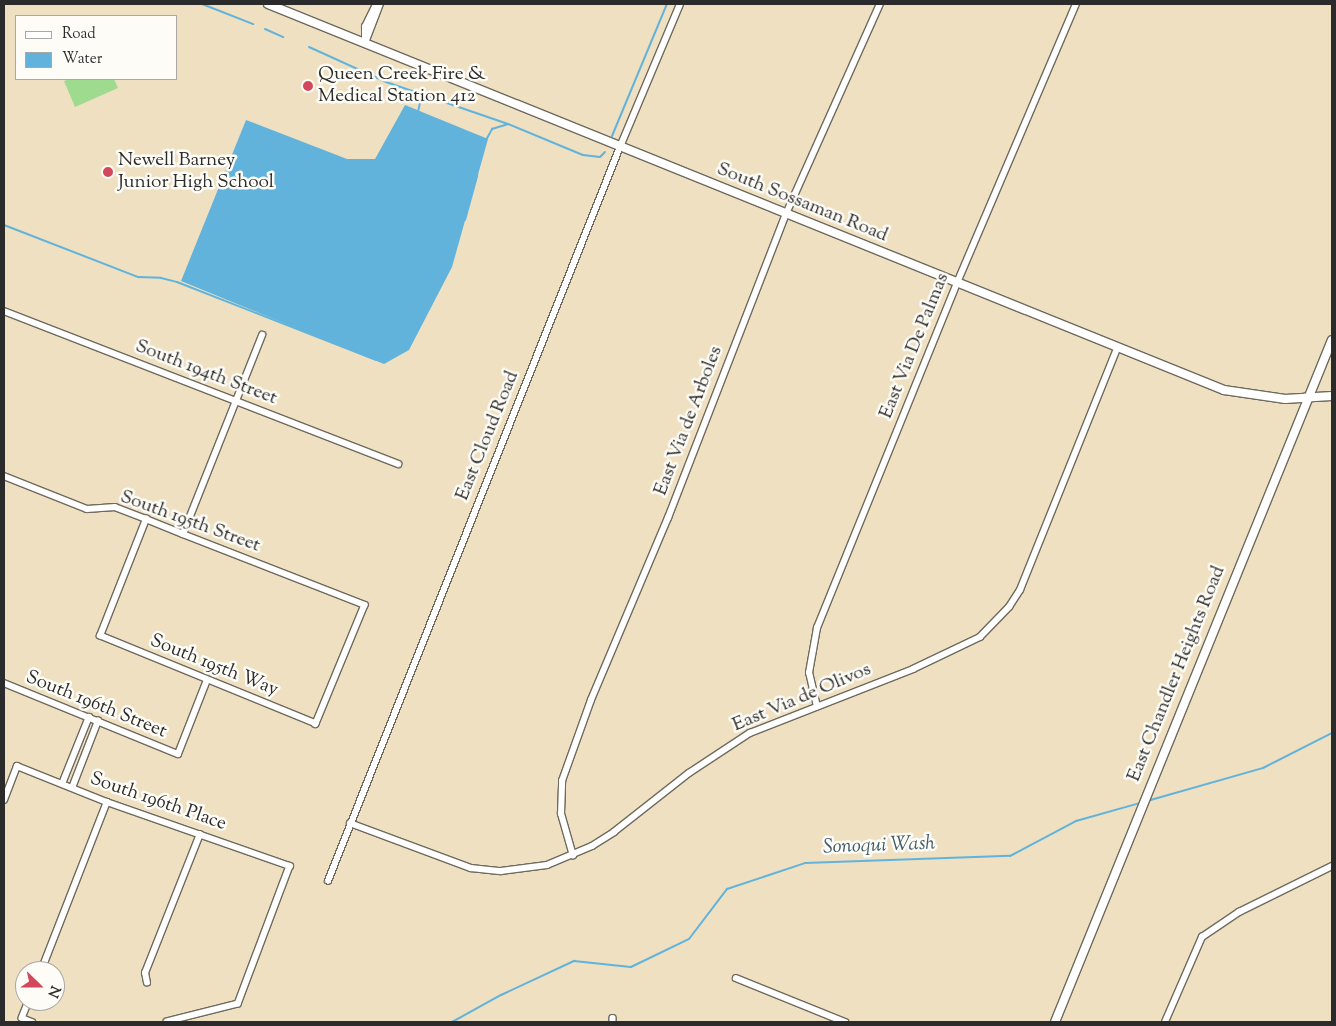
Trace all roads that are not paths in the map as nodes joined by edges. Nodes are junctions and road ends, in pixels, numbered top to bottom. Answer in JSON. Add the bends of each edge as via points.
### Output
{"nodes":[{"id":1,"x":268,"y":4,"type":"edge"},
{"id":2,"x":378,"y":4,"type":"edge"},
{"id":3,"x":680,"y":4,"type":"edge"},
{"id":4,"x":880,"y":4,"type":"edge"},
{"id":5,"x":1076,"y":4,"type":"edge"},
{"id":6,"x":364,"y":43,"type":"junction"},
{"id":7,"x":620,"y":147,"type":"junction"},
{"id":8,"x":786,"y":214,"type":"junction"},
{"id":9,"x":957,"y":283,"type":"junction"},
{"id":10,"x":4,"y":311,"type":"edge"},
{"id":11,"x":262,"y":335,"type":"dead end"},
{"id":12,"x":1332,"y":340,"type":"edge"},
{"id":13,"x":1117,"y":349,"type":"junction"},
{"id":14,"x":1332,"y":396,"type":"edge"},
{"id":15,"x":1306,"y":397,"type":"junction"},
{"id":16,"x":236,"y":400,"type":"junction"},
{"id":17,"x":398,"y":464,"type":"dead end"},
{"id":18,"x":4,"y":476,"type":"edge"},
{"id":19,"x":146,"y":519,"type":"junction"},
{"id":20,"x":183,"y":534,"type":"junction"},
{"id":21,"x":207,"y":680,"type":"junction"},
{"id":22,"x":4,"y":683,"type":"edge"},
{"id":23,"x":817,"y":707,"type":"junction"},
{"id":24,"x":89,"y":717,"type":"junction"},
{"id":25,"x":98,"y":721,"type":"junction"},
{"id":26,"x":316,"y":724,"type":"joint"},
{"id":27,"x":70,"y":764,"type":"junction"},
{"id":28,"x":80,"y":768,"type":"junction"},
{"id":29,"x":62,"y":784,"type":"junction"},
{"id":30,"x":72,"y":788,"type":"junction"},
{"id":31,"x":4,"y":800,"type":"edge"},
{"id":32,"x":107,"y":802,"type":"junction"},
{"id":33,"x":350,"y":823,"type":"junction"},
{"id":34,"x":200,"y":834,"type":"junction"},
{"id":35,"x":573,"y":856,"type":"junction"},
{"id":36,"x":1332,"y":866,"type":"edge"},
{"id":37,"x":328,"y":881,"type":"dead end"},
{"id":38,"x":45,"y":961,"type":"edge"},
{"id":39,"x":736,"y":978,"type":"dead end"},
{"id":40,"x":147,"y":983,"type":"dead end"},
{"id":41,"x":25,"y":1011,"type":"edge"},
{"id":42,"x":32,"y":1022,"type":"edge"},
{"id":43,"x":167,"y":1022,"type":"edge"},
{"id":44,"x":845,"y":1022,"type":"edge"},
{"id":45,"x":1055,"y":1022,"type":"edge"},
{"id":46,"x":1165,"y":1022,"type":"edge"}],
"edges":[{"from":1,"to":6,"type":"main road","name":"South Sossaman Road"},
{"from":2,"to":6,"type":"street","via":[[365,27]]},
{"from":3,"to":7,"type":"street","name":"East Cloud Road"},
{"from":4,"to":8,"type":"street","name":"East Via de Arboles"},
{"from":5,"to":9,"type":"street","name":"East Via De Palmas"},
{"from":6,"to":7,"type":"main road","name":"South Sossaman Road"},
{"from":7,"to":8,"type":"main road","name":"South Sossaman Road"},
{"from":7,"to":33,"type":"street","name":"East Cloud Road"},
{"from":8,"to":9,"type":"main road","name":"South Sossaman Road"},
{"from":8,"to":35,"type":"street","name":"East Via de Arboles","via":[[668,518],[591,700],[562,782],[561,814]]},
{"from":9,"to":13,"type":"main road","name":"South Sossaman Road"},
{"from":9,"to":23,"type":"street","name":"East Via De Palmas","via":[[817,628],[809,674]]},
{"from":10,"to":16,"type":"street","name":"South 194th Street"},
{"from":11,"to":16,"type":"street"},
{"from":12,"to":15,"type":"main road","name":"East Chandler Heights Road"},
{"from":13,"to":15,"type":"main road","name":"South Sossaman Road","via":[[1230,392],[1285,399]]},
{"from":13,"to":23,"type":"street","name":"East Via de Olivos","via":[[1020,590],[1009,607],[980,638]]},
{"from":14,"to":15,"type":"main road","name":"South Sossaman Road"},
{"from":15,"to":45,"type":"main road","name":"East Chandler Heights Road"},
{"from":16,"to":17,"type":"street","name":"South 194th Street"},
{"from":16,"to":20,"type":"street"},
{"from":18,"to":19,"type":"street","name":"South 195th Street","via":[[87,509],[115,507]]},
{"from":19,"to":20,"type":"street","name":"South 195th Street"},
{"from":19,"to":21,"type":"street","name":"South 195th Way","via":[[100,636]]},
{"from":20,"to":26,"type":"street","name":"South 195th Street","via":[[365,605]]},
{"from":21,"to":25,"type":"street","name":"South 196th Street","via":[[178,754]]},
{"from":21,"to":26,"type":"street","name":"South 195th Way"},
{"from":22,"to":24,"type":"street","name":"South 196th Street"},
{"from":23,"to":35,"type":"street","name":"East Via de Olivos","via":[[750,732],[689,773],[614,832]]},
{"from":24,"to":25,"type":"street","name":"South 196th Street"},
{"from":24,"to":27,"type":"street"},
{"from":25,"to":28,"type":"street"},
{"from":27,"to":28,"type":"street"},
{"from":27,"to":29,"type":"street"},
{"from":28,"to":30,"type":"street"},
{"from":29,"to":30,"type":"street","name":"South 196th Place"},
{"from":29,"to":31,"type":"street","name":"South 196th Place","via":[[18,766]]},
{"from":30,"to":32,"type":"street","name":"South 196th Place"},
{"from":32,"to":34,"type":"street","name":"South 196th Place"},
{"from":32,"to":38,"type":"street"},
{"from":33,"to":35,"type":"street","name":"East Via de Olivos","via":[[471,868],[523,870],[547,866]]},
{"from":33,"to":37,"type":"street","name":"East Cloud Road"},
{"from":34,"to":40,"type":"street","via":[[148,966]]},
{"from":34,"to":43,"type":"street","name":"South 196th Place","via":[[290,866],[238,1004]]},
{"from":36,"to":46,"type":"street","via":[[1239,912],[1202,937]]},
{"from":39,"to":44,"type":"street"},
{"from":41,"to":42,"type":"street","via":[[22,1018]]}]}
